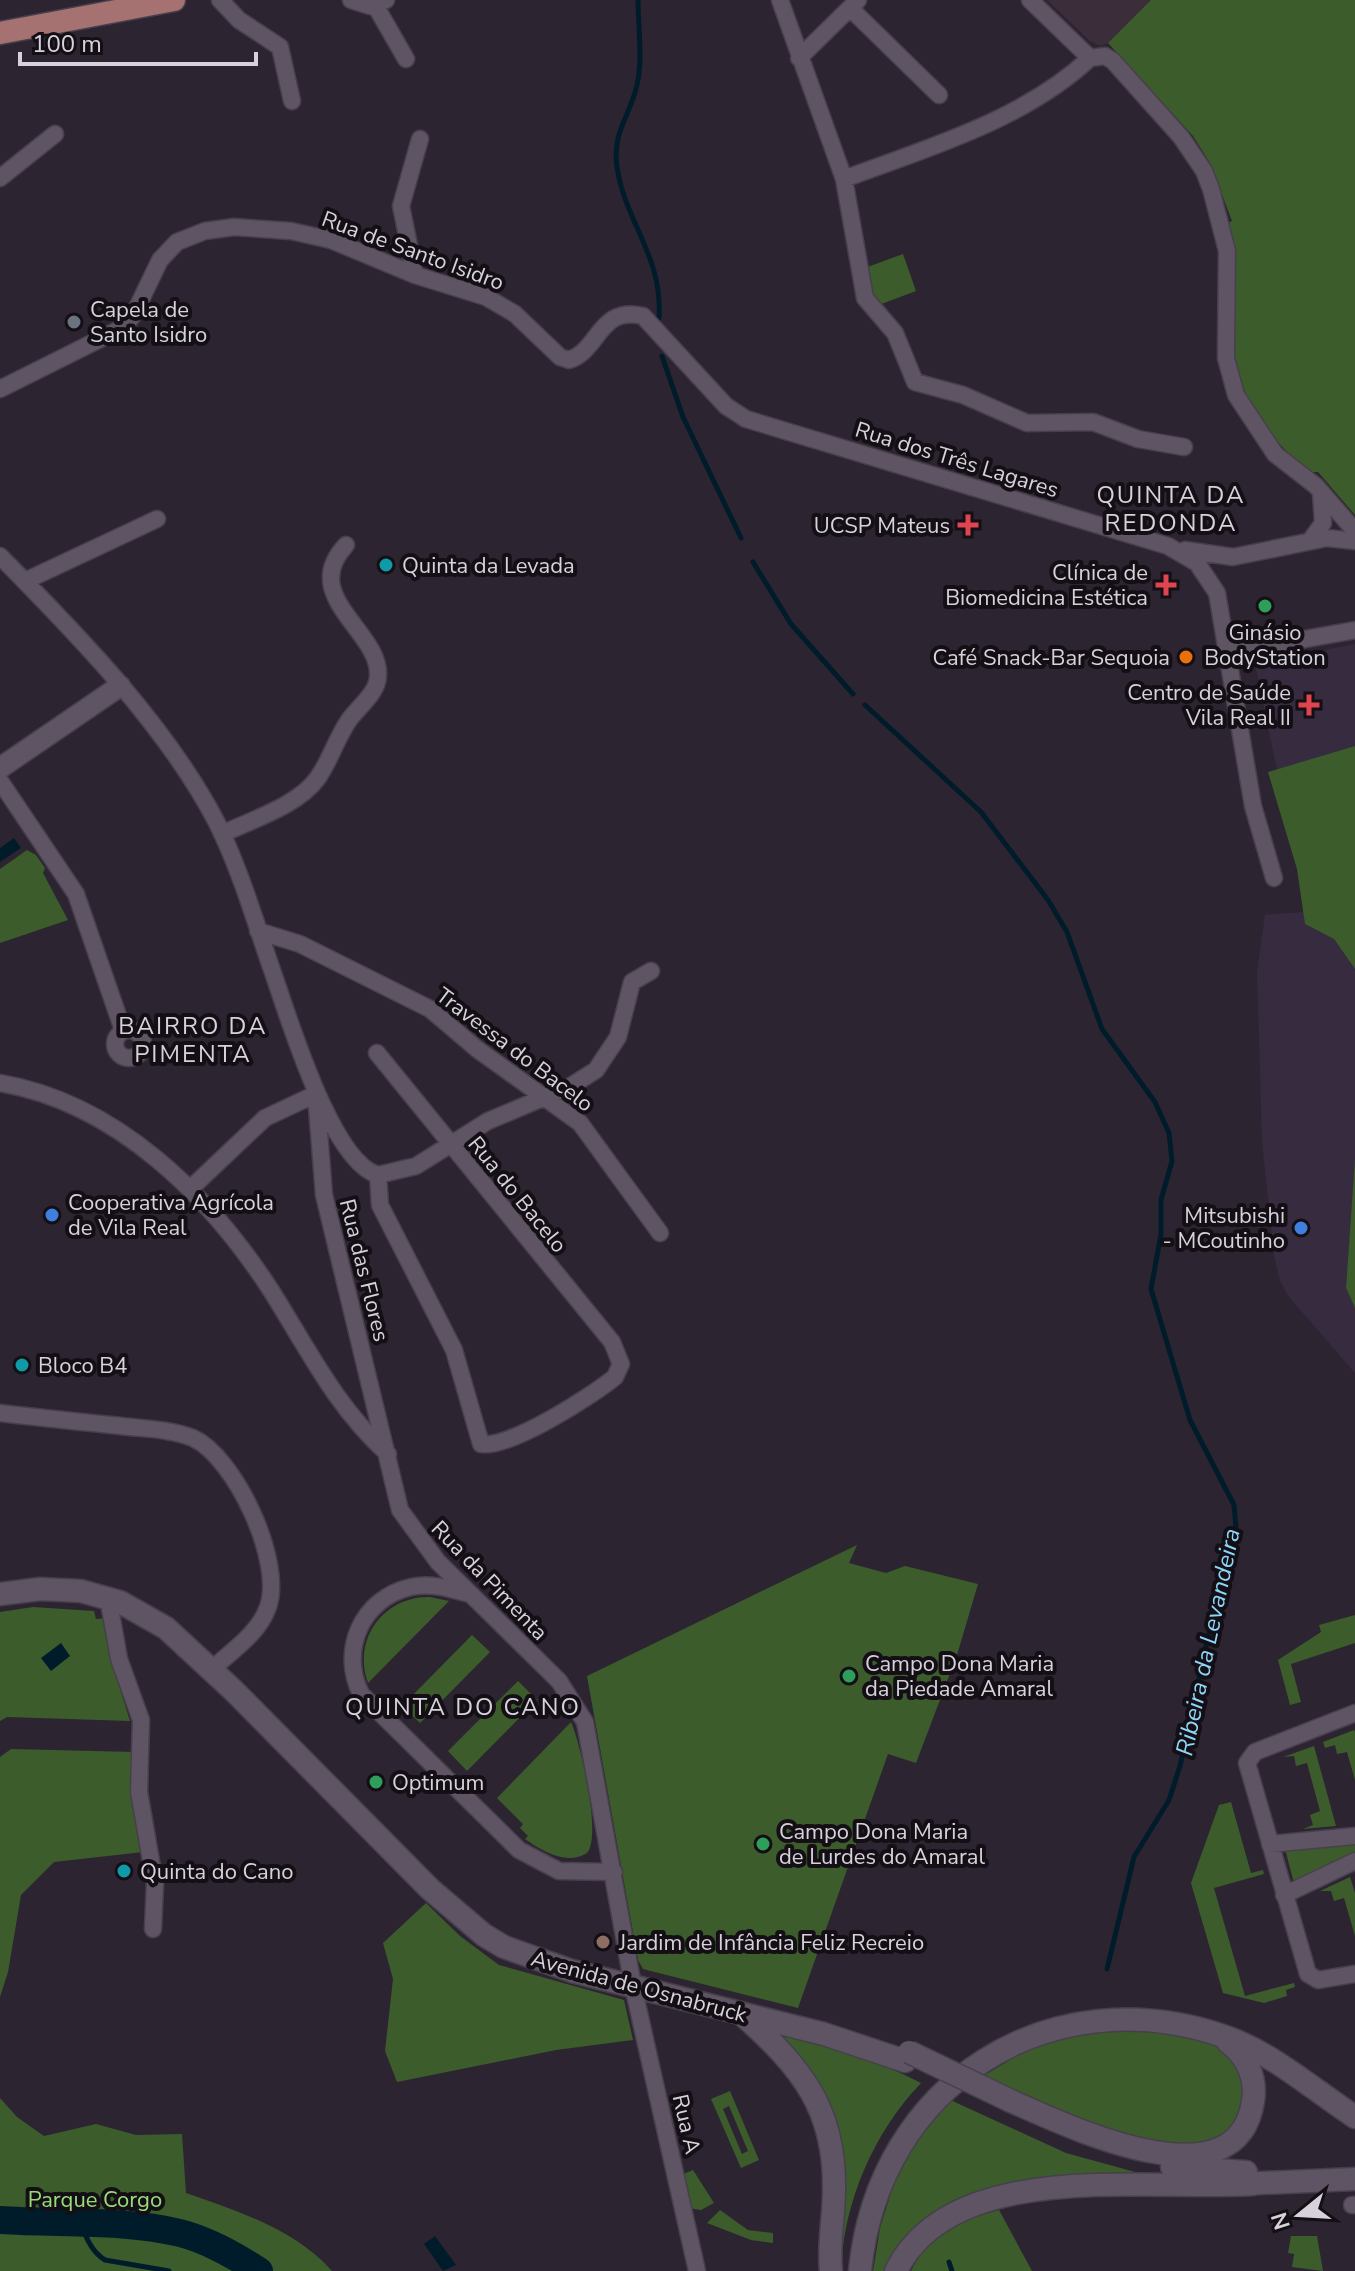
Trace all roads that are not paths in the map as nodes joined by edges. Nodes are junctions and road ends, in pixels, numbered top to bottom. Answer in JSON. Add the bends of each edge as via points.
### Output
{"nodes":[{"id":1,"x":174,"y":0,"type":"edge"},
{"id":2,"x":220,"y":0,"type":"edge"},
{"id":3,"x":351,"y":0,"type":"edge"},
{"id":4,"x":780,"y":0,"type":"edge"},
{"id":5,"x":1030,"y":0,"type":"edge"},
{"id":6,"x":381,"y":3,"type":"edge"},
{"id":7,"x":854,"y":4,"type":"edge"},
{"id":8,"x":0,"y":33,"type":"edge"},
{"id":9,"x":799,"y":58,"type":"junction"},
{"id":10,"x":1090,"y":58,"type":"junction"},
{"id":11,"x":406,"y":59,"type":"dead end"},
{"id":12,"x":939,"y":95,"type":"dead end"},
{"id":13,"x":292,"y":101,"type":"dead end"},
{"id":14,"x":55,"y":134,"type":"dead end"},
{"id":15,"x":420,"y":139,"type":"dead end"},
{"id":16,"x":0,"y":178,"type":"edge"},
{"id":17,"x":844,"y":179,"type":"junction"},
{"id":18,"x":415,"y":275,"type":"junction"},
{"id":19,"x":0,"y":389,"type":"edge"},
{"id":20,"x":746,"y":419,"type":"joint"},
{"id":21,"x":1184,"y":447,"type":"dead end"},
{"id":22,"x":1320,"y":491,"type":"junction"},
{"id":23,"x":157,"y":519,"type":"dead end"},
{"id":24,"x":1355,"y":531,"type":"edge"},
{"id":25,"x":1310,"y":541,"type":"junction"},
{"id":26,"x":1355,"y":541,"type":"edge"},
{"id":27,"x":346,"y":545,"type":"dead end"},
{"id":28,"x":1168,"y":546,"type":"junction"},
{"id":29,"x":1233,"y":557,"type":"junction"},
{"id":30,"x":3,"y":564,"type":"edge"},
{"id":31,"x":25,"y":581,"type":"junction"},
{"id":32,"x":1217,"y":593,"type":"junction"},
{"id":33,"x":1355,"y":630,"type":"edge"},
{"id":34,"x":1227,"y":653,"type":"junction"},
{"id":35,"x":120,"y":686,"type":"junction"},
{"id":36,"x":0,"y":768,"type":"edge"},
{"id":37,"x":0,"y":781,"type":"edge"},
{"id":38,"x":222,"y":834,"type":"junction"},
{"id":39,"x":1274,"y":878,"type":"dead end"},
{"id":40,"x":258,"y":931,"type":"junction"},
{"id":41,"x":651,"y":971,"type":"dead end"},
{"id":42,"x":123,"y":1030,"type":"dead end"},
{"id":43,"x":377,"y":1053,"type":"dead end"},
{"id":44,"x":0,"y":1083,"type":"edge"},
{"id":45,"x":316,"y":1094,"type":"junction"},
{"id":46,"x":548,"y":1097,"type":"junction"},
{"id":47,"x":450,"y":1145,"type":"junction"},
{"id":48,"x":378,"y":1175,"type":"junction"},
{"id":49,"x":190,"y":1189,"type":"junction"},
{"id":50,"x":660,"y":1233,"type":"dead end"},
{"id":51,"x":0,"y":1413,"type":"edge"},
{"id":52,"x":389,"y":1455,"type":"junction"},
{"id":53,"x":0,"y":1594,"type":"edge"},
{"id":54,"x":468,"y":1594,"type":"junction"},
{"id":55,"x":108,"y":1597,"type":"junction"},
{"id":56,"x":212,"y":1669,"type":"junction"},
{"id":57,"x":1355,"y":1713,"type":"edge"},
{"id":58,"x":1355,"y":1836,"type":"edge"},
{"id":59,"x":1270,"y":1844,"type":"junction"},
{"id":60,"x":1355,"y":1861,"type":"edge"},
{"id":61,"x":614,"y":1872,"type":"junction"},
{"id":62,"x":1284,"y":1895,"type":"junction"},
{"id":63,"x":153,"y":1929,"type":"dead end"},
{"id":64,"x":1355,"y":1974,"type":"edge"},
{"id":65,"x":633,"y":1986,"type":"junction"},
{"id":66,"x":741,"y":2013,"type":"junction"},
{"id":67,"x":1203,"y":2031,"type":"junction"},
{"id":68,"x":1009,"y":2106,"type":"junction"},
{"id":69,"x":1355,"y":2117,"type":"edge"},
{"id":70,"x":1147,"y":2165,"type":"junction"},
{"id":71,"x":1355,"y":2167,"type":"edge"},
{"id":72,"x":1355,"y":2179,"type":"edge"},
{"id":73,"x":1253,"y":2184,"type":"junction"},
{"id":74,"x":697,"y":2271,"type":"edge"},
{"id":75,"x":831,"y":2271,"type":"edge"},
{"id":76,"x":860,"y":2271,"type":"edge"},
{"id":77,"x":896,"y":2271,"type":"edge"}],
"edges":[{"from":1,"to":8,"type":"main road"},
{"from":2,"to":13,"type":"street","via":[[239,20],[280,47]]},
{"from":3,"to":6,"type":"street","via":[[365,6]]},
{"from":4,"to":9,"type":"street"},
{"from":5,"to":10,"type":"street"},
{"from":6,"to":11,"type":"street"},
{"from":7,"to":9,"type":"street"},
{"from":7,"to":12,"type":"street"},
{"from":9,"to":17,"type":"street"},
{"from":10,"to":17,"type":"street","via":[[1054,88],[975,128]]},
{"from":10,"to":22,"type":"street","via":[[1113,61],[1204,171],[1227,251],[1226,358],[1232,384],[1268,445]]},
{"from":14,"to":16,"type":"street"},
{"from":15,"to":18,"type":"street","via":[[401,206]]},
{"from":17,"to":21,"type":"street","via":[[865,298],[895,333],[918,384],[963,395],[1027,423],[1098,423],[1138,439]]},
{"from":18,"to":19,"type":"street","name":"Rua de Santo Isidro","via":[[310,235],[253,228],[205,231],[167,250],[124,327]]},
{"from":18,"to":20,"type":"street","name":"Rua de Santo Isidro","via":[[502,305],[569,360],[613,319],[643,316],[726,406]]},
{"from":20,"to":28,"type":"street","name":"Rua dos Três Lagares"},
{"from":22,"to":24,"type":"street"},
{"from":22,"to":25,"type":"street","via":[[1323,523]]},
{"from":23,"to":31,"type":"street"},
{"from":25,"to":26,"type":"street"},
{"from":25,"to":29,"type":"street"},
{"from":27,"to":38,"type":"street","via":[[334,564],[334,588],[344,614],[376,662],[374,689],[342,729],[308,789]]},
{"from":28,"to":29,"type":"street"},
{"from":28,"to":32,"type":"street","name":"Rua dos Três Lagares","via":[[1197,563]]},
{"from":29,"to":32,"type":"street","via":[[1219,571]]},
{"from":30,"to":31,"type":"street"},
{"from":31,"to":35,"type":"street"},
{"from":32,"to":34,"type":"street","name":"Rua dos Três Lagares"},
{"from":33,"to":34,"type":"street"},
{"from":34,"to":39,"type":"street","name":"Rua dos Três Lagares","via":[[1253,806]]},
{"from":35,"to":36,"type":"street"},
{"from":35,"to":38,"type":"street","via":[[183,769]]},
{"from":37,"to":42,"type":"street","via":[[76,894]]},
{"from":38,"to":40,"type":"street"},
{"from":40,"to":45,"type":"street"},
{"from":40,"to":46,"type":"street","name":"Travessa do Bacelo","via":[[305,947],[430,1009]]},
{"from":41,"to":46,"type":"street","via":[[628,989],[618,1037],[605,1060],[585,1078]]},
{"from":43,"to":47,"type":"street","name":"Rua do Bacelo"},
{"from":44,"to":49,"type":"street","via":[[34,1089],[99,1117]]},
{"from":45,"to":48,"type":"street","via":[[354,1156]]},
{"from":45,"to":49,"type":"street","via":[[262,1120]]},
{"from":45,"to":52,"type":"street","name":"Rua das Flores","via":[[324,1195]]},
{"from":46,"to":47,"type":"street","via":[[503,1113]]},
{"from":46,"to":50,"type":"street","name":"Travessa do Bacelo","via":[[580,1123]]},
{"from":47,"to":48,"type":"street","via":[[410,1169]]},
{"from":47,"to":48,"type":"street","name":"Rua do Bacelo","via":[[612,1342],[621,1364],[609,1382],[530,1428],[488,1445],[478,1441],[458,1361],[383,1214]]},
{"from":49,"to":52,"type":"street","via":[[255,1267],[351,1419]]},
{"from":51,"to":56,"type":"street","via":[[168,1431],[195,1439],[216,1454],[261,1534],[272,1580],[262,1620]]},
{"from":52,"to":54,"type":"street","name":"Rua da Pimenta","via":[[403,1516]]},
{"from":53,"to":55,"type":"main road","name":"Avenida de Osnabruck","via":[[54,1588]]},
{"from":54,"to":61,"type":"street","name":"Rua da Pimenta","via":[[559,1681],[582,1713]]},
{"from":54,"to":61,"type":"street","via":[[442,1586],[412,1587],[376,1605],[363,1620],[353,1647],[353,1672],[361,1694],[519,1850],[559,1871]]},
{"from":55,"to":56,"type":"main road","name":"Avenida de Osnabruck","via":[[166,1628]]},
{"from":55,"to":63,"type":"street","via":[[119,1659],[141,1720],[139,1792],[155,1884]]},
{"from":56,"to":65,"type":"main road","name":"Avenida de Osnabruck","via":[[430,1889],[484,1935],[523,1955]]},
{"from":57,"to":59,"type":"street","via":[[1248,1758]]},
{"from":58,"to":59,"type":"street"},
{"from":59,"to":62,"type":"street"},
{"from":60,"to":62,"type":"street"},
{"from":61,"to":65,"type":"street","name":"Rua da Pimenta"},
{"from":62,"to":64,"type":"street","via":[[1308,1974],[1320,1980]]},
{"from":65,"to":66,"type":"main road","name":"Avenida de Osnabruck"},
{"from":65,"to":74,"type":"street","name":"Rua A"},
{"from":66,"to":68,"type":"main road","name":"Avenida de Osnabruck","via":[[907,2056]]},
{"from":66,"to":75,"type":"main road","via":[[799,2070],[823,2113],[834,2168]]},
{"from":67,"to":68,"type":"main road","via":[[1237,2050],[1249,2068],[1254,2090],[1250,2113],[1237,2134],[1208,2153],[1172,2155],[1131,2147]]},
{"from":67,"to":69,"type":"main road","via":[[1252,2049]]},
{"from":67,"to":76,"type":"main road","via":[[1132,2021],[1079,2023],[1033,2036],[968,2070],[925,2109],[895,2153],[870,2216]]},
{"from":68,"to":70,"type":"main road","name":"Avenida de Osnabruck","via":[[1080,2144]]},
{"from":70,"to":71,"type":"main road","via":[[1242,2172]]},
{"from":70,"to":73,"type":"main road","via":[[1200,2180]]},
{"from":72,"to":73,"type":"main road"},
{"from":73,"to":77,"type":"main road","via":[[1106,2186],[1001,2196],[968,2207],[924,2233]]}]}
